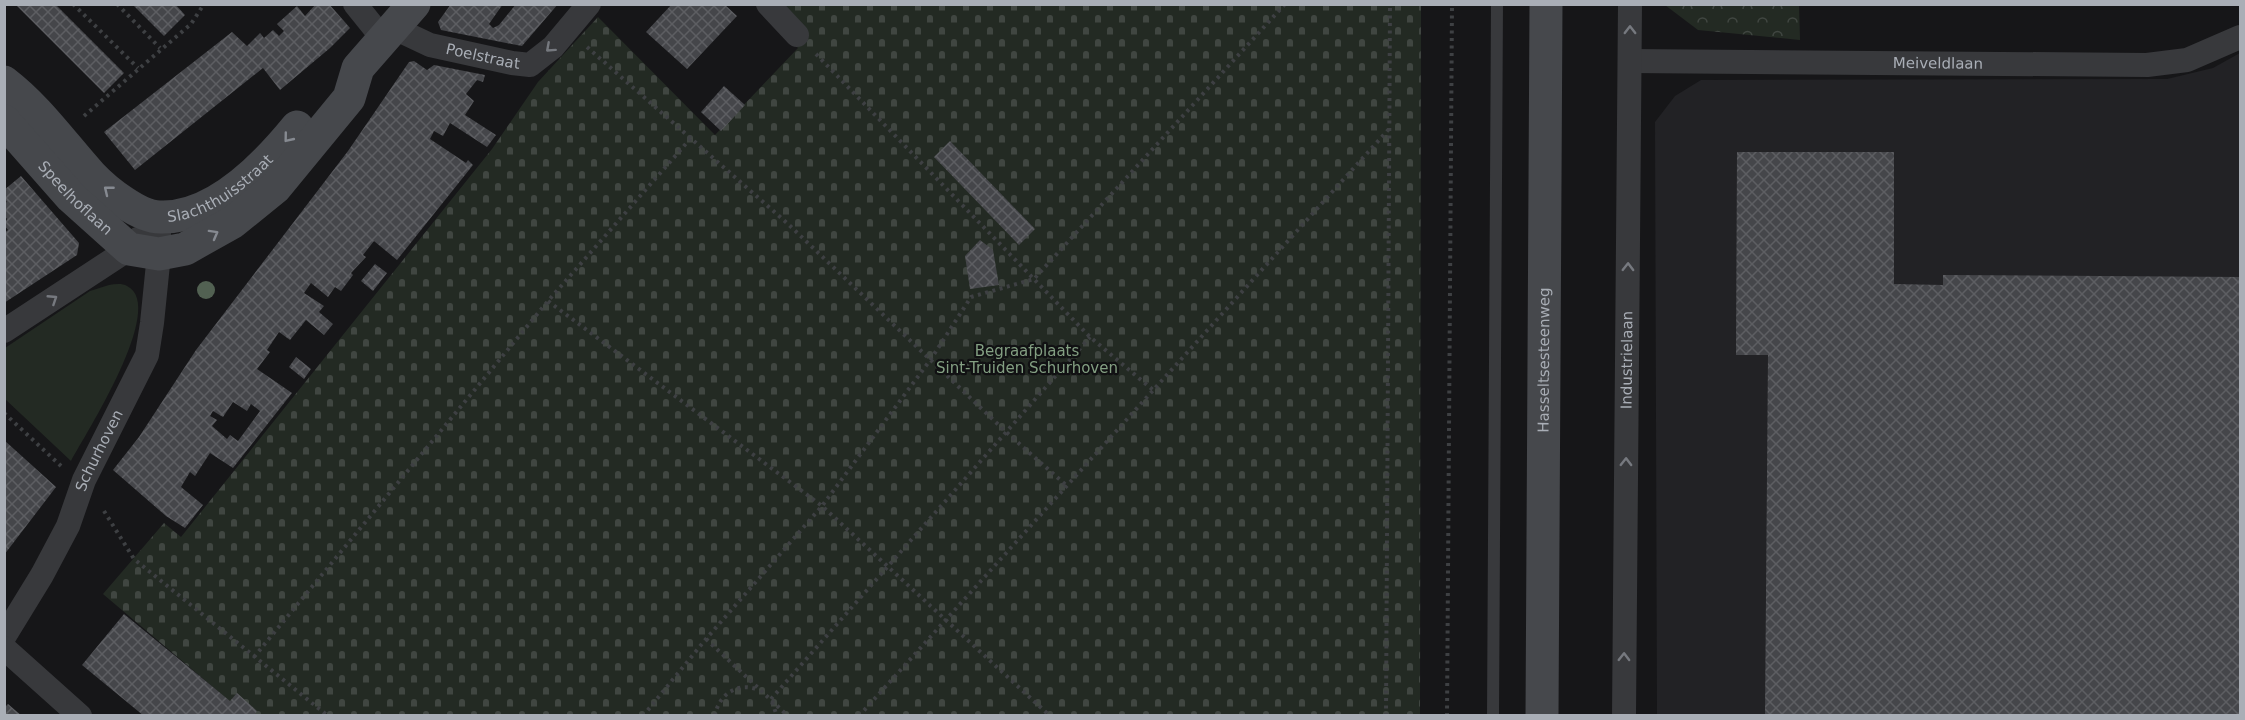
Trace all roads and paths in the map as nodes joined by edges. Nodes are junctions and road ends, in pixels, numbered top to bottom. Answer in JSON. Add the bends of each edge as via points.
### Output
{"nodes":[{"id":1,"x":73,"y":4,"type":"edge"},
{"id":2,"x":117,"y":4,"type":"edge"},
{"id":3,"x":204,"y":4,"type":"edge"},
{"id":4,"x":356,"y":4,"type":"edge"},
{"id":5,"x":589,"y":4,"type":"edge"},
{"id":6,"x":768,"y":4,"type":"edge"},
{"id":7,"x":1285,"y":4,"type":"edge"},
{"id":8,"x":1390,"y":4,"type":"edge"},
{"id":9,"x":1452,"y":4,"type":"edge"},
{"id":10,"x":1497,"y":4,"type":"edge"},
{"id":11,"x":1546,"y":4,"type":"edge"},
{"id":12,"x":1564,"y":4,"type":"edge"},
{"id":13,"x":1630,"y":4,"type":"edge"},
{"id":14,"x":397,"y":24,"type":"edge"},
{"id":15,"x":797,"y":35,"type":"joint"},
{"id":16,"x":2241,"y":37,"type":"edge"},
{"id":17,"x":586,"y":46,"type":"dead end"},
{"id":18,"x":160,"y":48,"type":"junction"},
{"id":19,"x":1630,"y":61,"type":"junction"},
{"id":20,"x":138,"y":68,"type":"junction"},
{"id":21,"x":358,"y":68,"type":"junction"},
{"id":22,"x":4,"y":82,"type":"edge"},
{"id":23,"x":4,"y":121,"type":"edge"},
{"id":24,"x":1389,"y":129,"type":"junction"},
{"id":25,"x":59,"y":138,"type":"junction"},
{"id":26,"x":691,"y":138,"type":"junction"},
{"id":27,"x":159,"y":218,"type":"junction"},
{"id":28,"x":144,"y":251,"type":"junction"},
{"id":29,"x":1034,"y":279,"type":"junction"},
{"id":30,"x":548,"y":301,"type":"junction"},
{"id":31,"x":4,"y":331,"type":"edge"},
{"id":32,"x":1090,"y":337,"type":"junction"},
{"id":33,"x":931,"y":359,"type":"junction"},
{"id":34,"x":1153,"y":390,"type":"junction"},
{"id":35,"x":4,"y":413,"type":"edge"},
{"id":36,"x":1006,"y":432,"type":"junction"},
{"id":37,"x":84,"y":480,"type":"junction"},
{"id":38,"x":1067,"y":486,"type":"junction"},
{"id":39,"x":822,"y":506,"type":"junction"},
{"id":40,"x":888,"y":566,"type":"junction"},
{"id":41,"x":944,"y":619,"type":"junction"},
{"id":42,"x":4,"y":637,"type":"edge"},
{"id":43,"x":706,"y":639,"type":"junction"},
{"id":44,"x":4,"y":648,"type":"edge"},
{"id":45,"x":254,"y":657,"type":"junction"},
{"id":46,"x":771,"y":699,"type":"junction"},
{"id":47,"x":80,"y":716,"type":"edge"},
{"id":48,"x":328,"y":716,"type":"edge"},
{"id":49,"x":643,"y":716,"type":"edge"},
{"id":50,"x":715,"y":716,"type":"edge"},
{"id":51,"x":777,"y":716,"type":"edge"},
{"id":52,"x":788,"y":716,"type":"edge"},
{"id":53,"x":859,"y":716,"type":"edge"},
{"id":54,"x":1050,"y":716,"type":"edge"},
{"id":55,"x":1386,"y":716,"type":"edge"},
{"id":56,"x":1448,"y":716,"type":"edge"},
{"id":57,"x":1493,"y":716,"type":"edge"},
{"id":58,"x":1542,"y":716,"type":"edge"},
{"id":59,"x":1561,"y":716,"type":"edge"},
{"id":60,"x":1624,"y":716,"type":"edge"}],
"edges":[{"from":1,"to":20,"type":"path"},
{"from":2,"to":18,"type":"path"},
{"from":3,"to":18,"type":"path","via":[[191,24]]},
{"from":4,"to":14,"type":"street"},
{"from":5,"to":14,"type":"street","name":"Poelstraat","one_way":true,"via":[[553,47],[530,64],[430,45]]},
{"from":6,"to":15,"type":"street"},
{"from":7,"to":29,"type":"path"},
{"from":8,"to":24,"type":"path"},
{"from":9,"to":56,"type":"path"},
{"from":10,"to":57,"type":"lane"},
{"from":11,"to":58,"type":"main road","name":"Hasseltsesteenweg"},
{"from":12,"to":59,"type":"main road","name":"Hasseltsesteenweg"},
{"from":19,"to":13,"type":"street","name":"Industrielaan","one_way":true},
{"from":14,"to":21,"type":"main road"},
{"from":15,"to":29,"type":"path"},
{"from":16,"to":19,"type":"street","name":"Meiveldlaan","via":[[2187,60],[2147,65]]},
{"from":17,"to":26,"type":"path"},
{"from":18,"to":20,"type":"path"},
{"from":60,"to":19,"type":"street","name":"Industrielaan","one_way":true},
{"from":20,"to":25,"type":"path"},
{"from":21,"to":27,"type":"main road","name":"Slachthuisstraat","one_way":true,"via":[[331,85],[276,153],[224,196],[183,215]]},
{"from":28,"to":21,"type":"main road","one_way":true,"via":[[185,249],[233,222],[275,188],[349,98]]},
{"from":22,"to":25,"type":"main road","name":"Speelhoflaan","via":[[21,94]]},
{"from":23,"to":28,"type":"main road","name":"Speelhoflaan","via":[[71,197]]},
{"from":24,"to":34,"type":"path"},
{"from":24,"to":55,"type":"path"},
{"from":27,"to":25,"type":"main road","name":"Speelhoflaan","one_way":true,"via":[[138,212],[115,195],[93,177]]},
{"from":26,"to":30,"type":"path"},
{"from":26,"to":33,"type":"path"},
{"from":27,"to":28,"type":"street","name":"Slachthuisstraat"},
{"from":31,"to":28,"type":"street","name":"Slachthuisstraat","one_way":true},
{"from":28,"to":37,"type":"street","name":"Schurhoven","via":[[152,323],[147,355]]},
{"from":29,"to":32,"type":"path"},
{"from":29,"to":33,"type":"path","via":[[971,297]]},
{"from":30,"to":39,"type":"path"},
{"from":30,"to":45,"type":"path"},
{"from":32,"to":34,"type":"path"},
{"from":32,"to":36,"type":"path"},
{"from":33,"to":36,"type":"path"},
{"from":33,"to":39,"type":"path"},
{"from":34,"to":38,"type":"path"},
{"from":35,"to":37,"type":"path","via":[[65,470]]},
{"from":36,"to":38,"type":"path"},
{"from":36,"to":40,"type":"path"},
{"from":37,"to":42,"type":"street","name":"Schurhoven","via":[[68,526]]},
{"from":37,"to":45,"type":"path","via":[[134,559]]},
{"from":38,"to":41,"type":"path"},
{"from":39,"to":40,"type":"path"},
{"from":39,"to":43,"type":"path"},
{"from":40,"to":41,"type":"path"},
{"from":40,"to":46,"type":"path"},
{"from":41,"to":53,"type":"path"},
{"from":41,"to":54,"type":"path"},
{"from":43,"to":46,"type":"path"},
{"from":43,"to":49,"type":"path"},
{"from":44,"to":47,"type":"street"},
{"from":45,"to":48,"type":"path"},
{"from":46,"to":50,"type":"path","via":[[753,688],[732,690],[721,699]]},
{"from":46,"to":51,"type":"path"},
{"from":46,"to":52,"type":"path"}]}
